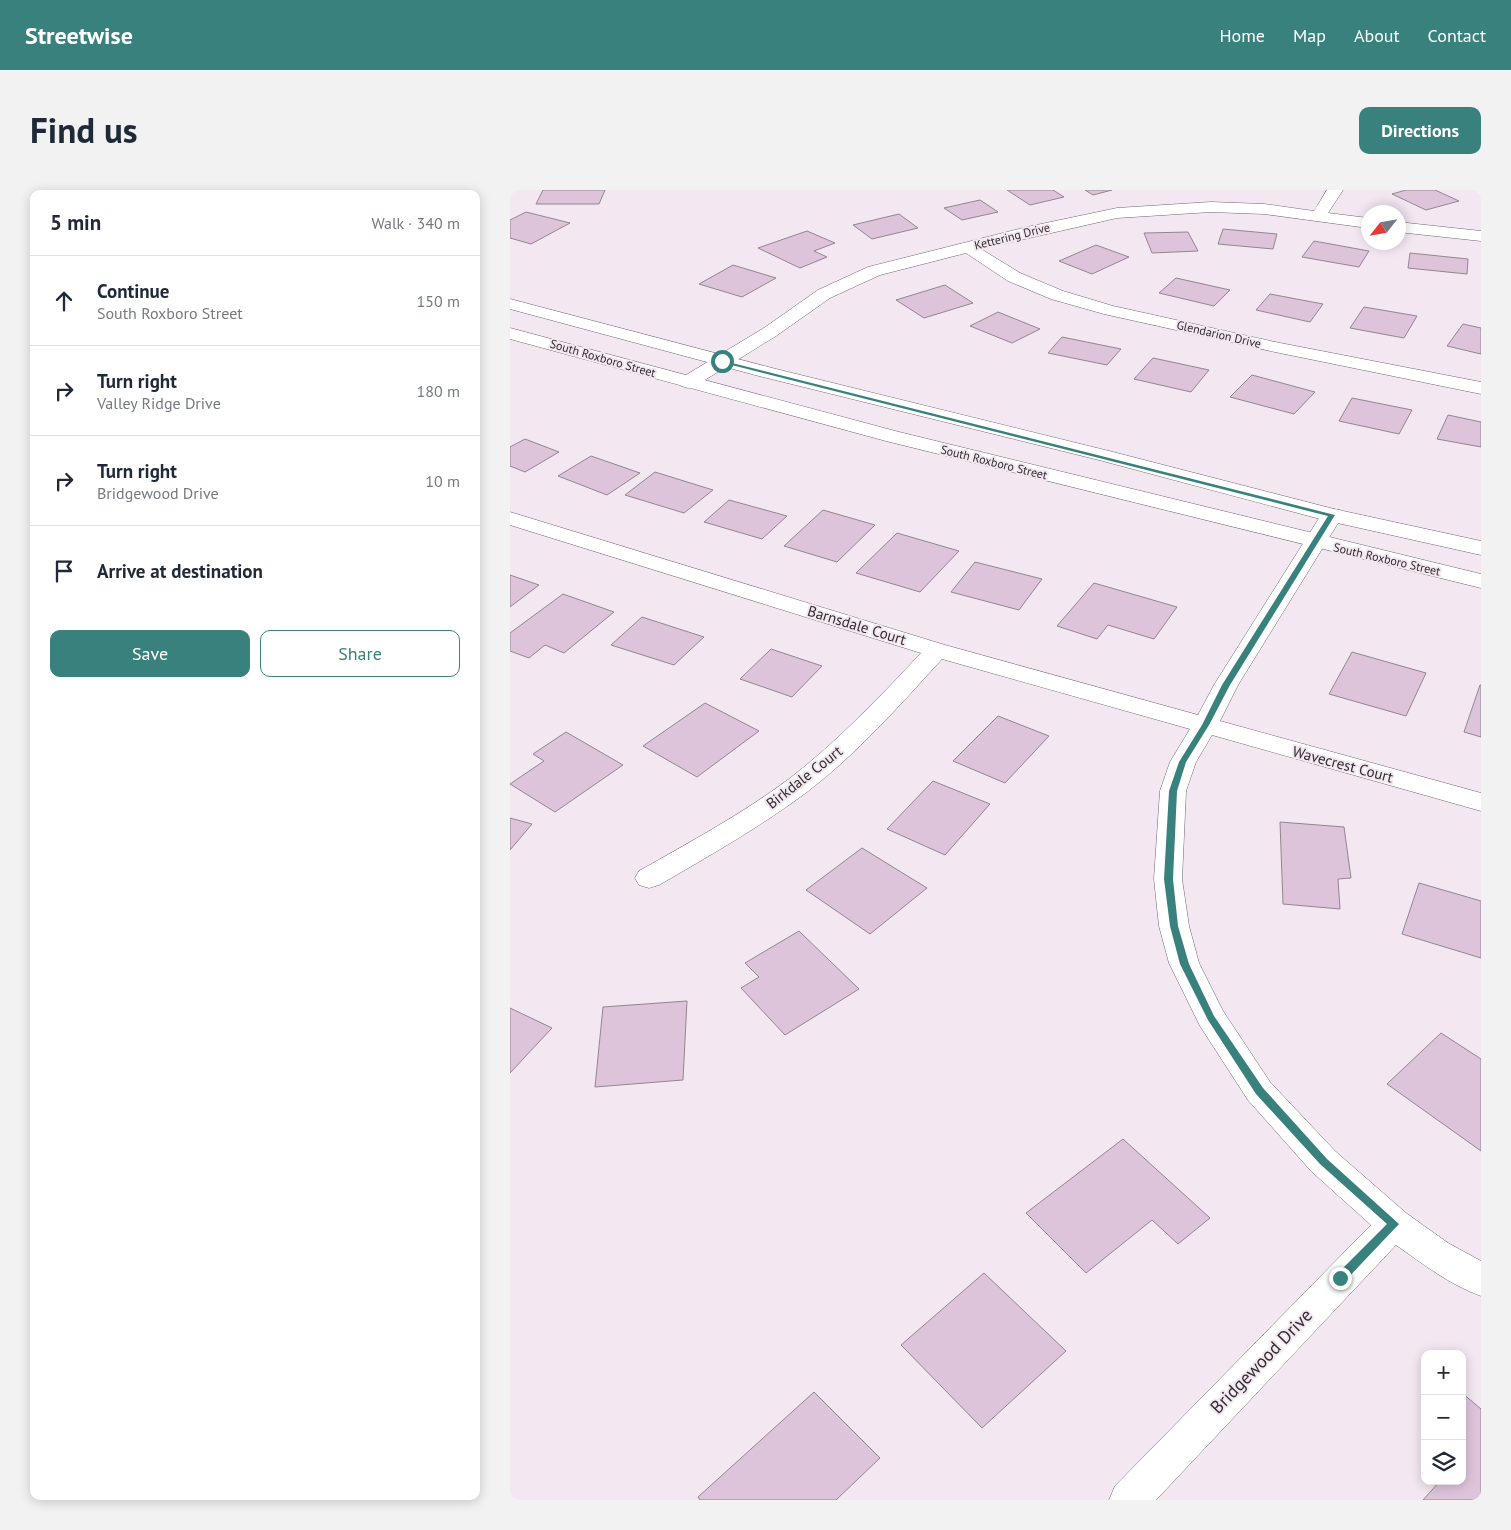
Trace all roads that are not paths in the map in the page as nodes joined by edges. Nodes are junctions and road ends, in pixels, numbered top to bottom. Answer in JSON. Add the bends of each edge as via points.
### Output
{"nodes":[{"id":1,"x":1335,"y":190,"type":"edge"},
{"id":2,"x":1318,"y":216,"type":"junction"},
{"id":3,"x":1361,"y":222,"type":"edge"},
{"id":4,"x":1406,"y":228,"type":"edge"},
{"id":5,"x":1481,"y":236,"type":"edge"},
{"id":6,"x":968,"y":247,"type":"junction"},
{"id":7,"x":510,"y":304,"type":"edge"},
{"id":8,"x":510,"y":333,"type":"edge"},
{"id":9,"x":722,"y":361,"type":"junction"},
{"id":10,"x":688,"y":382,"type":"junction"},
{"id":11,"x":1481,"y":388,"type":"edge"},
{"id":12,"x":1332,"y":515,"type":"junction"},
{"id":13,"x":510,"y":518,"type":"edge"},
{"id":14,"x":1314,"y":541,"type":"junction"},
{"id":15,"x":1481,"y":548,"type":"edge"},
{"id":16,"x":1481,"y":581,"type":"edge"},
{"id":17,"x":937,"y":650,"type":"junction"},
{"id":18,"x":1205,"y":725,"type":"junction"},
{"id":19,"x":1481,"y":802,"type":"edge"},
{"id":20,"x":649,"y":878,"type":"dead end"},
{"id":21,"x":1394,"y":1224,"type":"junction"},
{"id":22,"x":1481,"y":1280,"type":"edge"},
{"id":23,"x":1129,"y":1500,"type":"edge"}],
"edges":[{"from":1,"to":2,"type":"street"},
{"from":2,"to":3,"type":"street","name":"Kettering Drive"},
{"from":2,"to":6,"type":"street","name":"Kettering Drive","via":[[1211,207],[1127,212]]},
{"from":4,"to":5,"type":"street"},
{"from":6,"to":9,"type":"street","name":"Kettering Drive","via":[[874,271],[832,290]]},
{"from":6,"to":11,"type":"street","name":"Glendarion Drive","via":[[1014,277],[1057,295],[1110,310]]},
{"from":7,"to":9,"type":"street","name":"South Roxboro Street"},
{"from":8,"to":10,"type":"street","name":"South Roxboro Street"},
{"from":9,"to":10,"type":"street","name":"Kettering Drive"},
{"from":9,"to":12,"type":"street","name":"South Roxboro Street"},
{"from":10,"to":14,"type":"street","name":"South Roxboro Street","via":[[893,437]]},
{"from":12,"to":14,"type":"street"},
{"from":12,"to":15,"type":"street","name":"South Roxboro Street"},
{"from":13,"to":17,"type":"street","name":"Barnsdale Court"},
{"from":14,"to":16,"type":"street","name":"South Roxboro Street"},
{"from":14,"to":18,"type":"street"},
{"from":17,"to":18,"type":"street","name":"Barnsdale Court"},
{"from":17,"to":20,"type":"street","name":"Birkdale Court","via":[[869,723],[817,770],[755,816]]},
{"from":18,"to":19,"type":"street","name":"Wavecrest Court"},
{"from":18,"to":21,"type":"street","via":[[1182,762],[1173,791],[1168,879],[1174,926],[1184,964],[1211,1018],[1259,1091],[1323,1162]]},
{"from":21,"to":22,"type":"street"},
{"from":21,"to":23,"type":"street","name":"Bridgewood Drive"}]}
